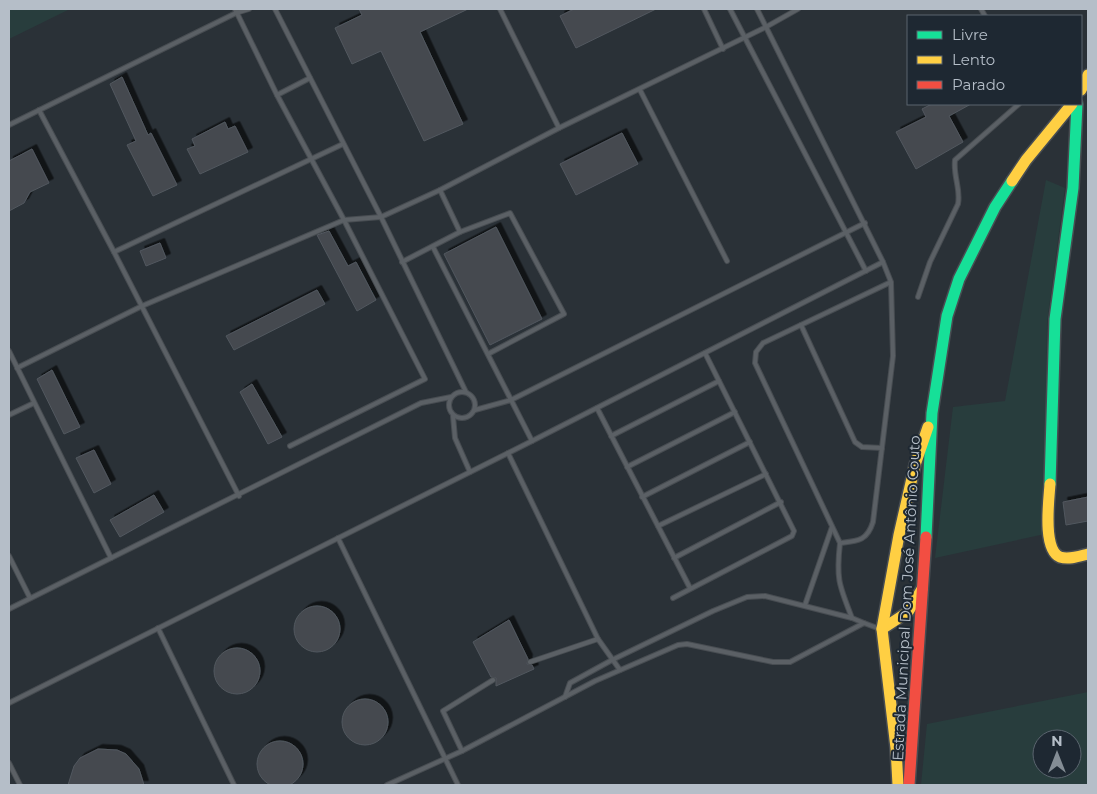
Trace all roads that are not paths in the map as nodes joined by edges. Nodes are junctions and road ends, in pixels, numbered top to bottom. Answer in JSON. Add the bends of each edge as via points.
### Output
{"nodes":[{"id":1,"x":250,"y":9,"type":"edge"},
{"id":2,"x":275,"y":9,"type":"edge"},
{"id":3,"x":500,"y":9,"type":"edge"},
{"id":4,"x":704,"y":9,"type":"edge"},
{"id":5,"x":730,"y":9,"type":"edge"},
{"id":6,"x":757,"y":9,"type":"edge"},
{"id":7,"x":798,"y":9,"type":"edge"},
{"id":8,"x":236,"y":11,"type":"edge"},
{"id":9,"x":766,"y":27,"type":"junction"},
{"id":10,"x":744,"y":38,"type":"junction"},
{"id":11,"x":723,"y":49,"type":"junction"},
{"id":12,"x":1088,"y":75,"type":"edge"},
{"id":13,"x":310,"y":78,"type":"junction"},
{"id":14,"x":1082,"y":88,"type":"edge"},
{"id":15,"x":640,"y":90,"type":"junction"},
{"id":16,"x":277,"y":95,"type":"junction"},
{"id":17,"x":1018,"y":105,"type":"edge"},
{"id":18,"x":1071,"y":105,"type":"edge"},
{"id":19,"x":1077,"y":105,"type":"edge"},
{"id":20,"x":39,"y":110,"type":"junction"},
{"id":21,"x":9,"y":126,"type":"edge"},
{"id":22,"x":560,"y":128,"type":"junction"},
{"id":23,"x":343,"y":144,"type":"junction"},
{"id":24,"x":311,"y":160,"type":"junction"},
{"id":25,"x":440,"y":190,"type":"junction"},
{"id":26,"x":381,"y":217,"type":"junction"},
{"id":27,"x":344,"y":220,"type":"junction"},
{"id":28,"x":865,"y":223,"type":"junction"},
{"id":29,"x":460,"y":232,"type":"junction"},
{"id":30,"x":847,"y":233,"type":"junction"},
{"id":31,"x":433,"y":247,"type":"junction"},
{"id":32,"x":114,"y":252,"type":"junction"},
{"id":33,"x":727,"y":261,"type":"dead end"},
{"id":34,"x":402,"y":262,"type":"junction"},
{"id":35,"x":883,"y":262,"type":"junction"},
{"id":36,"x":866,"y":271,"type":"junction"},
{"id":37,"x":891,"y":282,"type":"junction"},
{"id":38,"x":918,"y":297,"type":"dead end"},
{"id":39,"x":142,"y":306,"type":"junction"},
{"id":40,"x":800,"y":325,"type":"junction"},
{"id":41,"x":9,"y":351,"type":"edge"},
{"id":42,"x":705,"y":353,"type":"junction"},
{"id":43,"x":488,"y":354,"type":"junction"},
{"id":44,"x":17,"y":368,"type":"junction"},
{"id":45,"x":719,"y":381,"type":"junction"},
{"id":46,"x":466,"y":392,"type":"junction"},
{"id":47,"x":451,"y":397,"type":"junction"},
{"id":48,"x":511,"y":400,"type":"junction"},
{"id":49,"x":34,"y":403,"type":"junction"},
{"id":50,"x":597,"y":408,"type":"junction"},
{"id":51,"x":475,"y":410,"type":"junction"},
{"id":52,"x":735,"y":412,"type":"junction"},
{"id":53,"x":932,"y":413,"type":"junction"},
{"id":54,"x":9,"y":415,"type":"edge"},
{"id":55,"x":453,"y":416,"type":"junction"},
{"id":56,"x":611,"y":436,"type":"junction"},
{"id":57,"x":532,"y":441,"type":"junction"},
{"id":58,"x":750,"y":442,"type":"junction"},
{"id":59,"x":290,"y":446,"type":"dead end"},
{"id":60,"x":882,"y":448,"type":"junction"},
{"id":61,"x":508,"y":453,"type":"junction"},
{"id":62,"x":627,"y":467,"type":"junction"},
{"id":63,"x":470,"y":472,"type":"junction"},
{"id":64,"x":766,"y":474,"type":"junction"},
{"id":65,"x":239,"y":496,"type":"junction"},
{"id":66,"x":642,"y":496,"type":"junction"},
{"id":67,"x":781,"y":502,"type":"junction"},
{"id":68,"x":658,"y":526,"type":"junction"},
{"id":69,"x":832,"y":526,"type":"junction"},
{"id":70,"x":338,"y":538,"type":"junction"},
{"id":71,"x":840,"y":543,"type":"junction"},
{"id":72,"x":1088,"y":554,"type":"edge"},
{"id":73,"x":9,"y":556,"type":"edge"},
{"id":74,"x":111,"y":558,"type":"junction"},
{"id":75,"x":674,"y":558,"type":"junction"},
{"id":76,"x":924,"y":583,"type":"junction"},
{"id":77,"x":690,"y":588,"type":"junction"},
{"id":78,"x":30,"y":598,"type":"junction"},
{"id":79,"x":673,"y":598,"type":"dead end"},
{"id":80,"x":886,"y":602,"type":"junction"},
{"id":81,"x":805,"y":605,"type":"junction"},
{"id":82,"x":9,"y":609,"type":"edge"},
{"id":83,"x":908,"y":612,"type":"junction"},
{"id":84,"x":852,"y":618,"type":"junction"},
{"id":85,"x":864,"y":623,"type":"junction"},
{"id":86,"x":158,"y":628,"type":"junction"},
{"id":87,"x":882,"y":629,"type":"junction"},
{"id":88,"x":598,"y":639,"type":"junction"},
{"id":89,"x":612,"y":660,"type":"junction"},
{"id":90,"x":530,"y":662,"type":"dead end"},
{"id":91,"x":620,"y":670,"type":"junction"},
{"id":92,"x":493,"y":680,"type":"dead end"},
{"id":93,"x":565,"y":697,"type":"junction"},
{"id":94,"x":9,"y":703,"type":"edge"},
{"id":95,"x":462,"y":751,"type":"junction"},
{"id":96,"x":445,"y":757,"type":"junction"},
{"id":97,"x":9,"y":763,"type":"edge"},
{"id":98,"x":20,"y":785,"type":"edge"},
{"id":99,"x":234,"y":785,"type":"edge"},
{"id":100,"x":387,"y":785,"type":"edge"},
{"id":101,"x":458,"y":785,"type":"edge"},
{"id":102,"x":898,"y":785,"type":"edge"},
{"id":103,"x":909,"y":785,"type":"edge"}],
"edges":[{"from":1,"to":8,"type":"lane"},
{"from":2,"to":13,"type":"lane"},
{"from":3,"to":22,"type":"lane"},
{"from":4,"to":11,"type":"lane"},
{"from":5,"to":10,"type":"lane"},
{"from":6,"to":9,"type":"lane"},
{"from":7,"to":9,"type":"lane"},
{"from":8,"to":16,"type":"lane"},
{"from":8,"to":20,"type":"lane"},
{"from":9,"to":10,"type":"lane"},
{"from":9,"to":28,"type":"lane"},
{"from":10,"to":11,"type":"lane"},
{"from":10,"to":30,"type":"lane"},
{"from":11,"to":15,"type":"lane"},
{"from":12,"to":14,"type":"main road"},
{"from":13,"to":16,"type":"lane"},
{"from":13,"to":23,"type":"lane"},
{"from":15,"to":22,"type":"lane"},
{"from":15,"to":33,"type":"lane"},
{"from":16,"to":24,"type":"lane"},
{"from":17,"to":38,"type":"lane","via":[[955,160],[960,197]]},
{"from":18,"to":53,"type":"main road","name":"Estrada Municipal Dom José Antônio Couto","via":[[1011,182],[959,279],[947,316]]},
{"from":19,"to":72,"type":"main road","via":[[1073,188],[1055,319],[1048,534],[1051,548],[1061,558]]},
{"from":20,"to":21,"type":"lane"},
{"from":20,"to":32,"type":"lane"},
{"from":22,"to":25,"type":"lane"},
{"from":23,"to":24,"type":"lane"},
{"from":23,"to":26,"type":"lane"},
{"from":24,"to":27,"type":"lane"},
{"from":24,"to":32,"type":"lane"},
{"from":25,"to":26,"type":"lane"},
{"from":25,"to":29,"type":"lane"},
{"from":26,"to":27,"type":"lane"},
{"from":26,"to":34,"type":"lane"},
{"from":27,"to":39,"type":"lane"},
{"from":27,"to":59,"type":"lane","via":[[425,379]]},
{"from":28,"to":30,"type":"lane"},
{"from":28,"to":35,"type":"lane"},
{"from":29,"to":31,"type":"lane"},
{"from":29,"to":43,"type":"lane","via":[[510,213],[564,314]]},
{"from":30,"to":36,"type":"lane"},
{"from":30,"to":48,"type":"lane"},
{"from":31,"to":34,"type":"lane"},
{"from":31,"to":43,"type":"lane"},
{"from":32,"to":39,"type":"lane"},
{"from":34,"to":46,"type":"lane"},
{"from":35,"to":36,"type":"lane"},
{"from":35,"to":37,"type":"lane"},
{"from":36,"to":42,"type":"lane"},
{"from":37,"to":40,"type":"lane"},
{"from":37,"to":60,"type":"lane","via":[[893,356]]},
{"from":39,"to":44,"type":"lane"},
{"from":39,"to":65,"type":"lane"},
{"from":40,"to":60,"type":"lane","via":[[855,442],[862,447]]},
{"from":40,"to":69,"type":"lane","via":[[763,343],[756,352],[755,363]]},
{"from":41,"to":44,"type":"lane"},
{"from":42,"to":45,"type":"lane"},
{"from":42,"to":50,"type":"lane"},
{"from":43,"to":48,"type":"lane"},
{"from":44,"to":49,"type":"lane"},
{"from":45,"to":52,"type":"lane"},
{"from":45,"to":56,"type":"lane"},
{"from":46,"to":47,"type":"lane"},
{"from":46,"to":51,"type":"lane","via":[[474,399]]},
{"from":47,"to":55,"type":"lane","via":[[448,407]]},
{"from":47,"to":65,"type":"lane","via":[[421,403]]},
{"from":48,"to":51,"type":"lane"},
{"from":48,"to":57,"type":"lane"},
{"from":49,"to":54,"type":"lane"},
{"from":49,"to":74,"type":"lane"},
{"from":50,"to":56,"type":"lane"},
{"from":50,"to":57,"type":"lane"},
{"from":51,"to":55,"type":"lane","via":[[468,418]]},
{"from":52,"to":58,"type":"lane"},
{"from":52,"to":62,"type":"lane"},
{"from":53,"to":76,"type":"main road","name":"Estrada Municipal Dom José Antônio Couto"},
{"from":53,"to":80,"type":"main road","name":"Estrada Municipal Dom José Antônio Couto","via":[[915,465]]},
{"from":55,"to":63,"type":"lane","via":[[454,438]]},
{"from":56,"to":62,"type":"lane"},
{"from":57,"to":61,"type":"lane"},
{"from":58,"to":64,"type":"lane"},
{"from":58,"to":66,"type":"lane"},
{"from":60,"to":71,"type":"lane","via":[[870,532],[859,541]]},
{"from":61,"to":63,"type":"lane"},
{"from":61,"to":88,"type":"lane"},
{"from":62,"to":66,"type":"lane"},
{"from":63,"to":70,"type":"lane"},
{"from":64,"to":67,"type":"lane"},
{"from":64,"to":68,"type":"lane"},
{"from":65,"to":74,"type":"lane"},
{"from":66,"to":68,"type":"lane"},
{"from":67,"to":75,"type":"lane"},
{"from":67,"to":77,"type":"lane","via":[[793,526],[792,536]]},
{"from":68,"to":75,"type":"lane"},
{"from":69,"to":71,"type":"lane"},
{"from":69,"to":81,"type":"lane"},
{"from":70,"to":86,"type":"lane"},
{"from":70,"to":96,"type":"lane"},
{"from":71,"to":84,"type":"lane","via":[[838,583]]},
{"from":73,"to":78,"type":"lane"},
{"from":74,"to":78,"type":"lane"},
{"from":75,"to":77,"type":"lane"},
{"from":76,"to":83,"type":"main road"},
{"from":76,"to":103,"type":"main road","name":"Estrada Municipal Dom José Antônio Couto"},
{"from":77,"to":79,"type":"lane"},
{"from":78,"to":82,"type":"lane"},
{"from":80,"to":83,"type":"main road","via":[[897,611]]},
{"from":80,"to":87,"type":"main road","name":"Estrada Municipal Dom José Antônio Couto"},
{"from":81,"to":84,"type":"lane"},
{"from":81,"to":89,"type":"lane","via":[[765,596],[747,597]]},
{"from":83,"to":87,"type":"main road"},
{"from":84,"to":85,"type":"lane"},
{"from":85,"to":87,"type":"lane"},
{"from":85,"to":91,"type":"lane","via":[[790,662],[773,662],[687,644],[666,649]]},
{"from":86,"to":94,"type":"lane"},
{"from":86,"to":99,"type":"lane"},
{"from":87,"to":102,"type":"main road","name":"Estrada Municipal Dom José Antônio Couto"},
{"from":88,"to":89,"type":"lane"},
{"from":88,"to":90,"type":"lane"},
{"from":89,"to":91,"type":"lane"},
{"from":89,"to":93,"type":"lane","via":[[570,683]]},
{"from":91,"to":93,"type":"lane"},
{"from":92,"to":95,"type":"lane","via":[[442,711]]},
{"from":93,"to":95,"type":"lane"},
{"from":95,"to":96,"type":"lane"},
{"from":96,"to":100,"type":"lane"},
{"from":96,"to":101,"type":"lane"},
{"from":97,"to":98,"type":"lane"}]}
